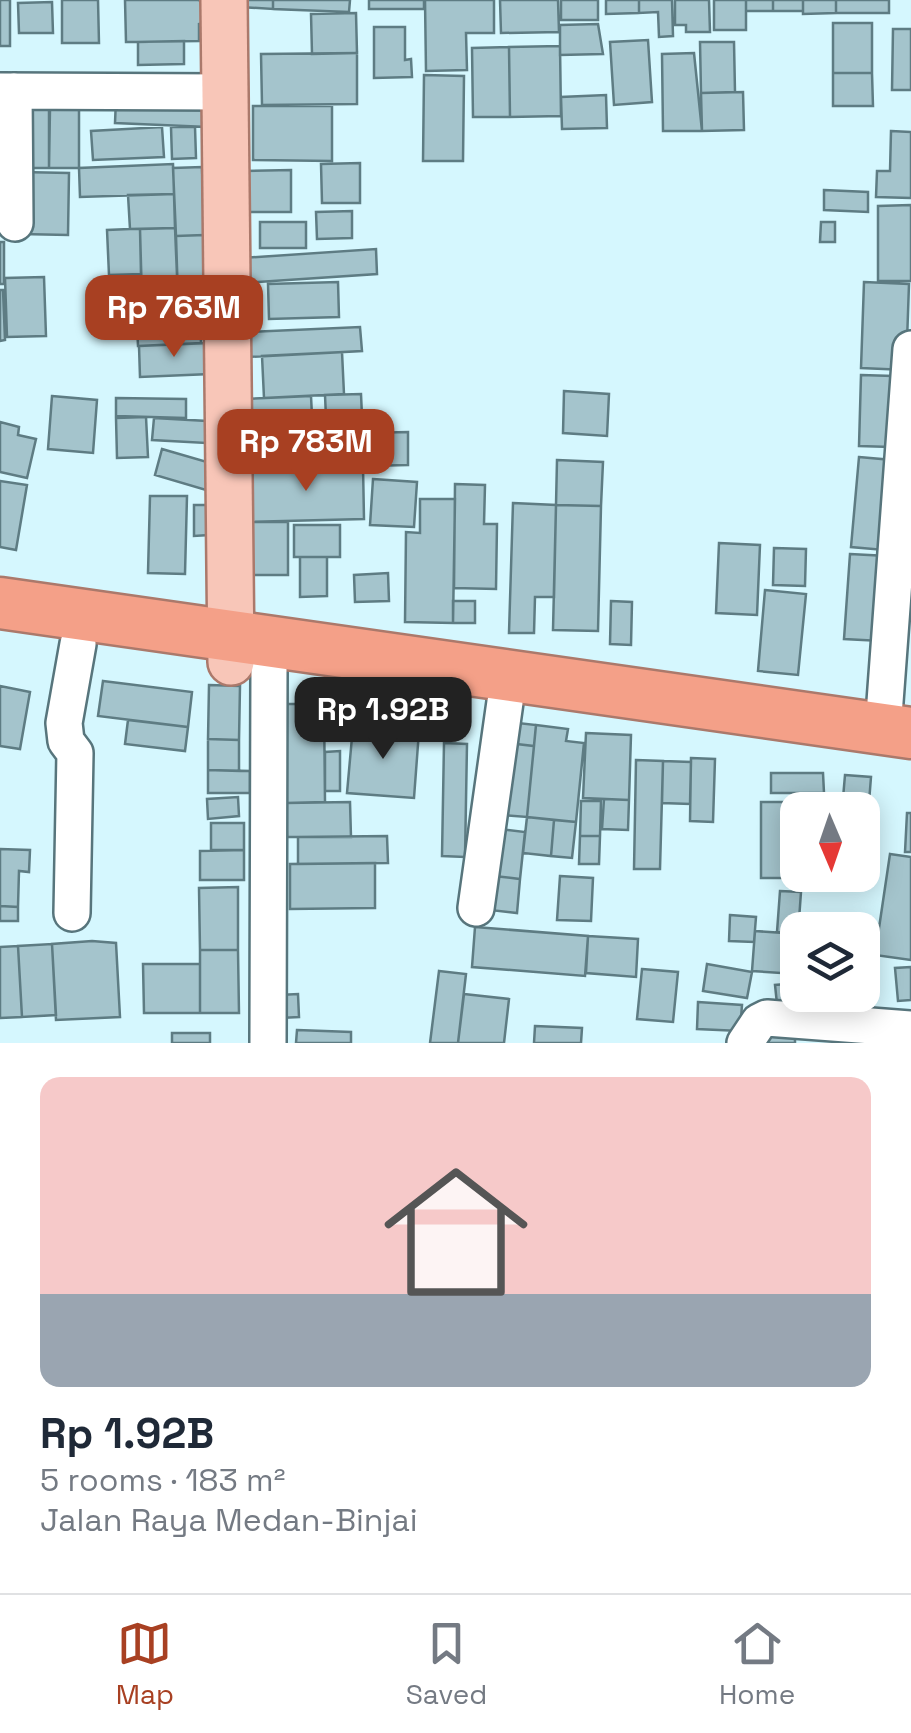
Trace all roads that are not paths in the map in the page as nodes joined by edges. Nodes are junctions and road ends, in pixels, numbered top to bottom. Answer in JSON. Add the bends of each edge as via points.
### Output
{"nodes":[{"id":1,"x":224,"y":0,"type":"edge"},
{"id":2,"x":7,"y":91,"type":"edge"},
{"id":3,"x":223,"y":92,"type":"junction"},
{"id":4,"x":15,"y":223,"type":"dead end"},
{"id":5,"x":911,"y":349,"type":"edge"},
{"id":6,"x":0,"y":603,"type":"edge"},
{"id":7,"x":0,"y":630,"type":"edge"},
{"id":8,"x":78,"y":644,"type":"junction"},
{"id":9,"x":251,"y":652,"type":"junction"},
{"id":10,"x":505,"y":702,"type":"junction"},
{"id":11,"x":902,"y":740,"type":"edge"},
{"id":12,"x":476,"y":908,"type":"dead end"},
{"id":13,"x":72,"y":913,"type":"dead end"},
{"id":14,"x":911,"y":1029,"type":"edge"},
{"id":15,"x":829,"y":1032,"type":"edge"},
{"id":16,"x":268,"y":1043,"type":"edge"},
{"id":17,"x":745,"y":1043,"type":"edge"}],
"edges":[{"from":1,"to":3,"type":"main road"},
{"from":2,"to":3,"type":"street"},
{"from":2,"to":4,"type":"street"},
{"from":3,"to":9,"type":"main road"},
{"from":5,"to":11,"type":"street"},
{"from":6,"to":9,"type":"highway"},
{"from":7,"to":8,"type":"highway"},
{"from":8,"to":9,"type":"highway"},
{"from":8,"to":13,"type":"street","via":[[64,722],[74,753]]},
{"from":9,"to":10,"type":"highway"},
{"from":9,"to":11,"type":"highway"},
{"from":9,"to":16,"type":"street"},
{"from":10,"to":11,"type":"highway"},
{"from":10,"to":12,"type":"street"},
{"from":14,"to":15,"type":"street"},
{"from":15,"to":17,"type":"street","via":[[767,1018]]}]}
